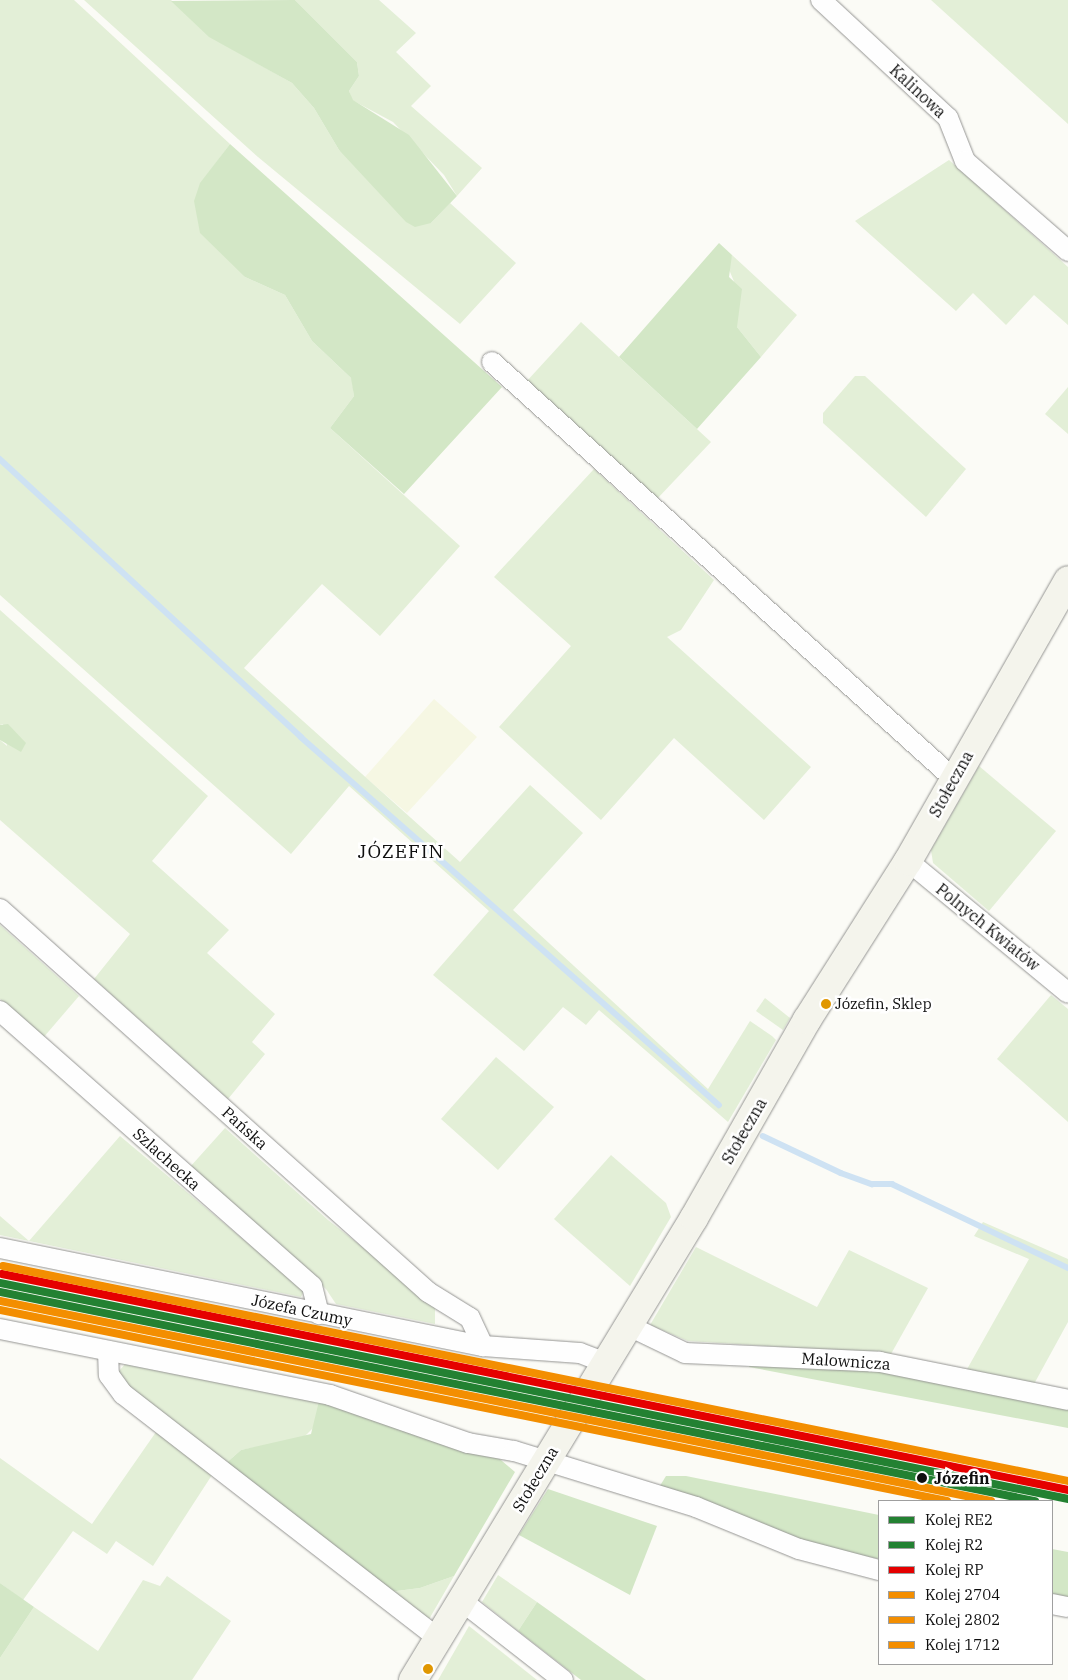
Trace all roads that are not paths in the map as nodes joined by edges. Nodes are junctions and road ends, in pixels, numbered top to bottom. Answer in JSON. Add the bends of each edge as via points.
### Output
{"nodes":[{"id":1,"x":821,"y":0,"type":"edge"},
{"id":2,"x":1068,"y":251,"type":"edge"},
{"id":3,"x":492,"y":362,"type":"dead end"},
{"id":4,"x":1068,"y":580,"type":"edge"},
{"id":5,"x":954,"y":779,"type":"junction"},
{"id":6,"x":908,"y":861,"type":"junction"},
{"id":7,"x":0,"y":909,"type":"edge"},
{"id":8,"x":1068,"y":993,"type":"edge"},
{"id":9,"x":0,"y":1011,"type":"edge"},
{"id":10,"x":0,"y":1248,"type":"edge"},
{"id":11,"x":319,"y":1314,"type":"junction"},
{"id":12,"x":627,"y":1325,"type":"junction"},
{"id":13,"x":0,"y":1329,"type":"edge"},
{"id":14,"x":483,"y":1346,"type":"junction"},
{"id":15,"x":108,"y":1351,"type":"junction"},
{"id":16,"x":604,"y":1362,"type":"junction"},
{"id":17,"x":1068,"y":1400,"type":"edge"},
{"id":18,"x":545,"y":1463,"type":"junction"},
{"id":19,"x":878,"y":1570,"type":"edge"},
{"id":20,"x":462,"y":1601,"type":"junction"},
{"id":21,"x":1053,"y":1604,"type":"edge"},
{"id":22,"x":1068,"y":1608,"type":"edge"},
{"id":23,"x":438,"y":1638,"type":"junction"},
{"id":24,"x":414,"y":1680,"type":"edge"},
{"id":25,"x":563,"y":1680,"type":"edge"}],
"edges":[{"from":1,"to":2,"type":"street","name":"Kalinowa","via":[[948,118],[965,161]]},
{"from":3,"to":5,"type":"street"},
{"from":4,"to":5,"type":"street","name":"Stołeczna"},
{"from":5,"to":6,"type":"street","name":"Stołeczna"},
{"from":6,"to":8,"type":"street","name":"Polnych Kwiatów"},
{"from":6,"to":12,"type":"street","name":"Stołeczna","via":[[807,1020],[694,1218]]},
{"from":7,"to":14,"type":"street","name":"Pańska","via":[[428,1292],[470,1318]]},
{"from":9,"to":11,"type":"street","name":"Szlachecka","via":[[312,1286]]},
{"from":10,"to":11,"type":"street","name":"Józefa Czumy"},
{"from":11,"to":14,"type":"street","name":"Józefa Czumy"},
{"from":12,"to":16,"type":"street","name":"Stołeczna"},
{"from":12,"to":17,"type":"street","name":"Malownicza","via":[[685,1353],[880,1362]]},
{"from":13,"to":15,"type":"street"},
{"from":14,"to":16,"type":"street","name":"Józefa Czumy","via":[[580,1353]]},
{"from":15,"to":18,"type":"street","via":[[330,1395],[468,1443]]},
{"from":15,"to":23,"type":"street","via":[[109,1375],[123,1394]]},
{"from":16,"to":18,"type":"street","name":"Stołeczna"},
{"from":18,"to":19,"type":"street","via":[[696,1507],[799,1549]]},
{"from":18,"to":20,"type":"street","name":"Stołeczna"},
{"from":20,"to":23,"type":"street","name":"Stołeczna"},
{"from":20,"to":25,"type":"street"},
{"from":21,"to":22,"type":"street"},
{"from":23,"to":24,"type":"street","name":"Stołeczna"}]}
